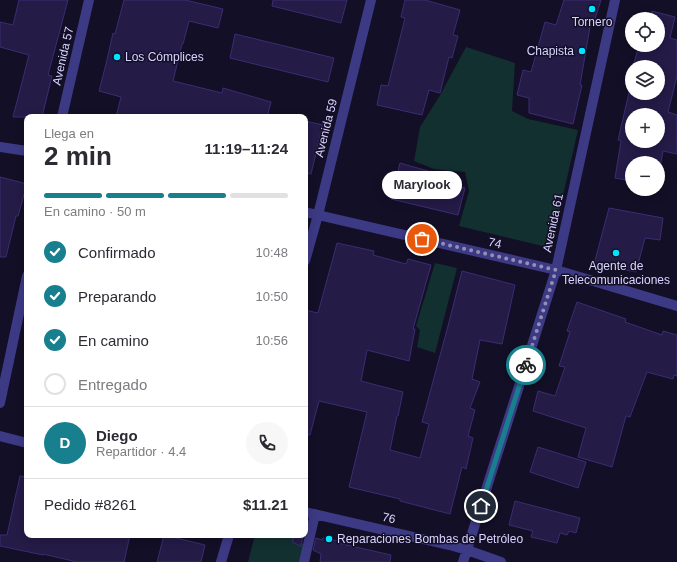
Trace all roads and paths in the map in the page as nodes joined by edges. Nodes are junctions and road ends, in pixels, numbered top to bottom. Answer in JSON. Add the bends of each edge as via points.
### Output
{"nodes":[{"id":1,"x":89,"y":0,"type":"edge"},
{"id":2,"x":371,"y":0,"type":"edge"},
{"id":3,"x":615,"y":0,"type":"edge"},
{"id":4,"x":63,"y":114,"type":"edge"},
{"id":5,"x":0,"y":147,"type":"edge"},
{"id":6,"x":24,"y":151,"type":"edge"},
{"id":7,"x":308,"y":213,"type":"edge"},
{"id":8,"x":318,"y":215,"type":"junction"},
{"id":9,"x":308,"y":250,"type":"edge"},
{"id":10,"x":556,"y":270,"type":"junction"},
{"id":11,"x":24,"y":290,"type":"edge"},
{"id":12,"x":677,"y":306,"type":"edge"},
{"id":13,"x":0,"y":403,"type":"edge"},
{"id":14,"x":0,"y":436,"type":"edge"},
{"id":15,"x":24,"y":442,"type":"edge"},
{"id":16,"x":308,"y":513,"type":"edge"},
{"id":17,"x":315,"y":514,"type":"junction"},
{"id":18,"x":228,"y":538,"type":"edge"},
{"id":19,"x":467,"y":550,"type":"junction"},
{"id":20,"x":221,"y":562,"type":"edge"},
{"id":21,"x":304,"y":562,"type":"edge"},
{"id":22,"x":463,"y":562,"type":"edge"},
{"id":23,"x":501,"y":562,"type":"edge"}],
"edges":[{"from":1,"to":4,"type":"street","name":"Avenida 57"},
{"from":2,"to":8,"type":"street","name":"Avenida 59"},
{"from":3,"to":10,"type":"street","name":"Avenida 61"},
{"from":5,"to":6,"type":"street"},
{"from":7,"to":8,"type":"street","name":"74"},
{"from":8,"to":9,"type":"street","name":"Avenida 59"},
{"from":8,"to":10,"type":"street","name":"74"},
{"from":10,"to":12,"type":"street","name":"74"},
{"from":10,"to":19,"type":"street","name":"Avenida 61"},
{"from":11,"to":13,"type":"street"},
{"from":14,"to":15,"type":"street"},
{"from":16,"to":17,"type":"street","name":"76"},
{"from":17,"to":19,"type":"street","name":"76"},
{"from":17,"to":21,"type":"street"},
{"from":18,"to":20,"type":"street"},
{"from":19,"to":22,"type":"street","name":"Avenida 61"},
{"from":19,"to":23,"type":"street","name":"76"}]}
